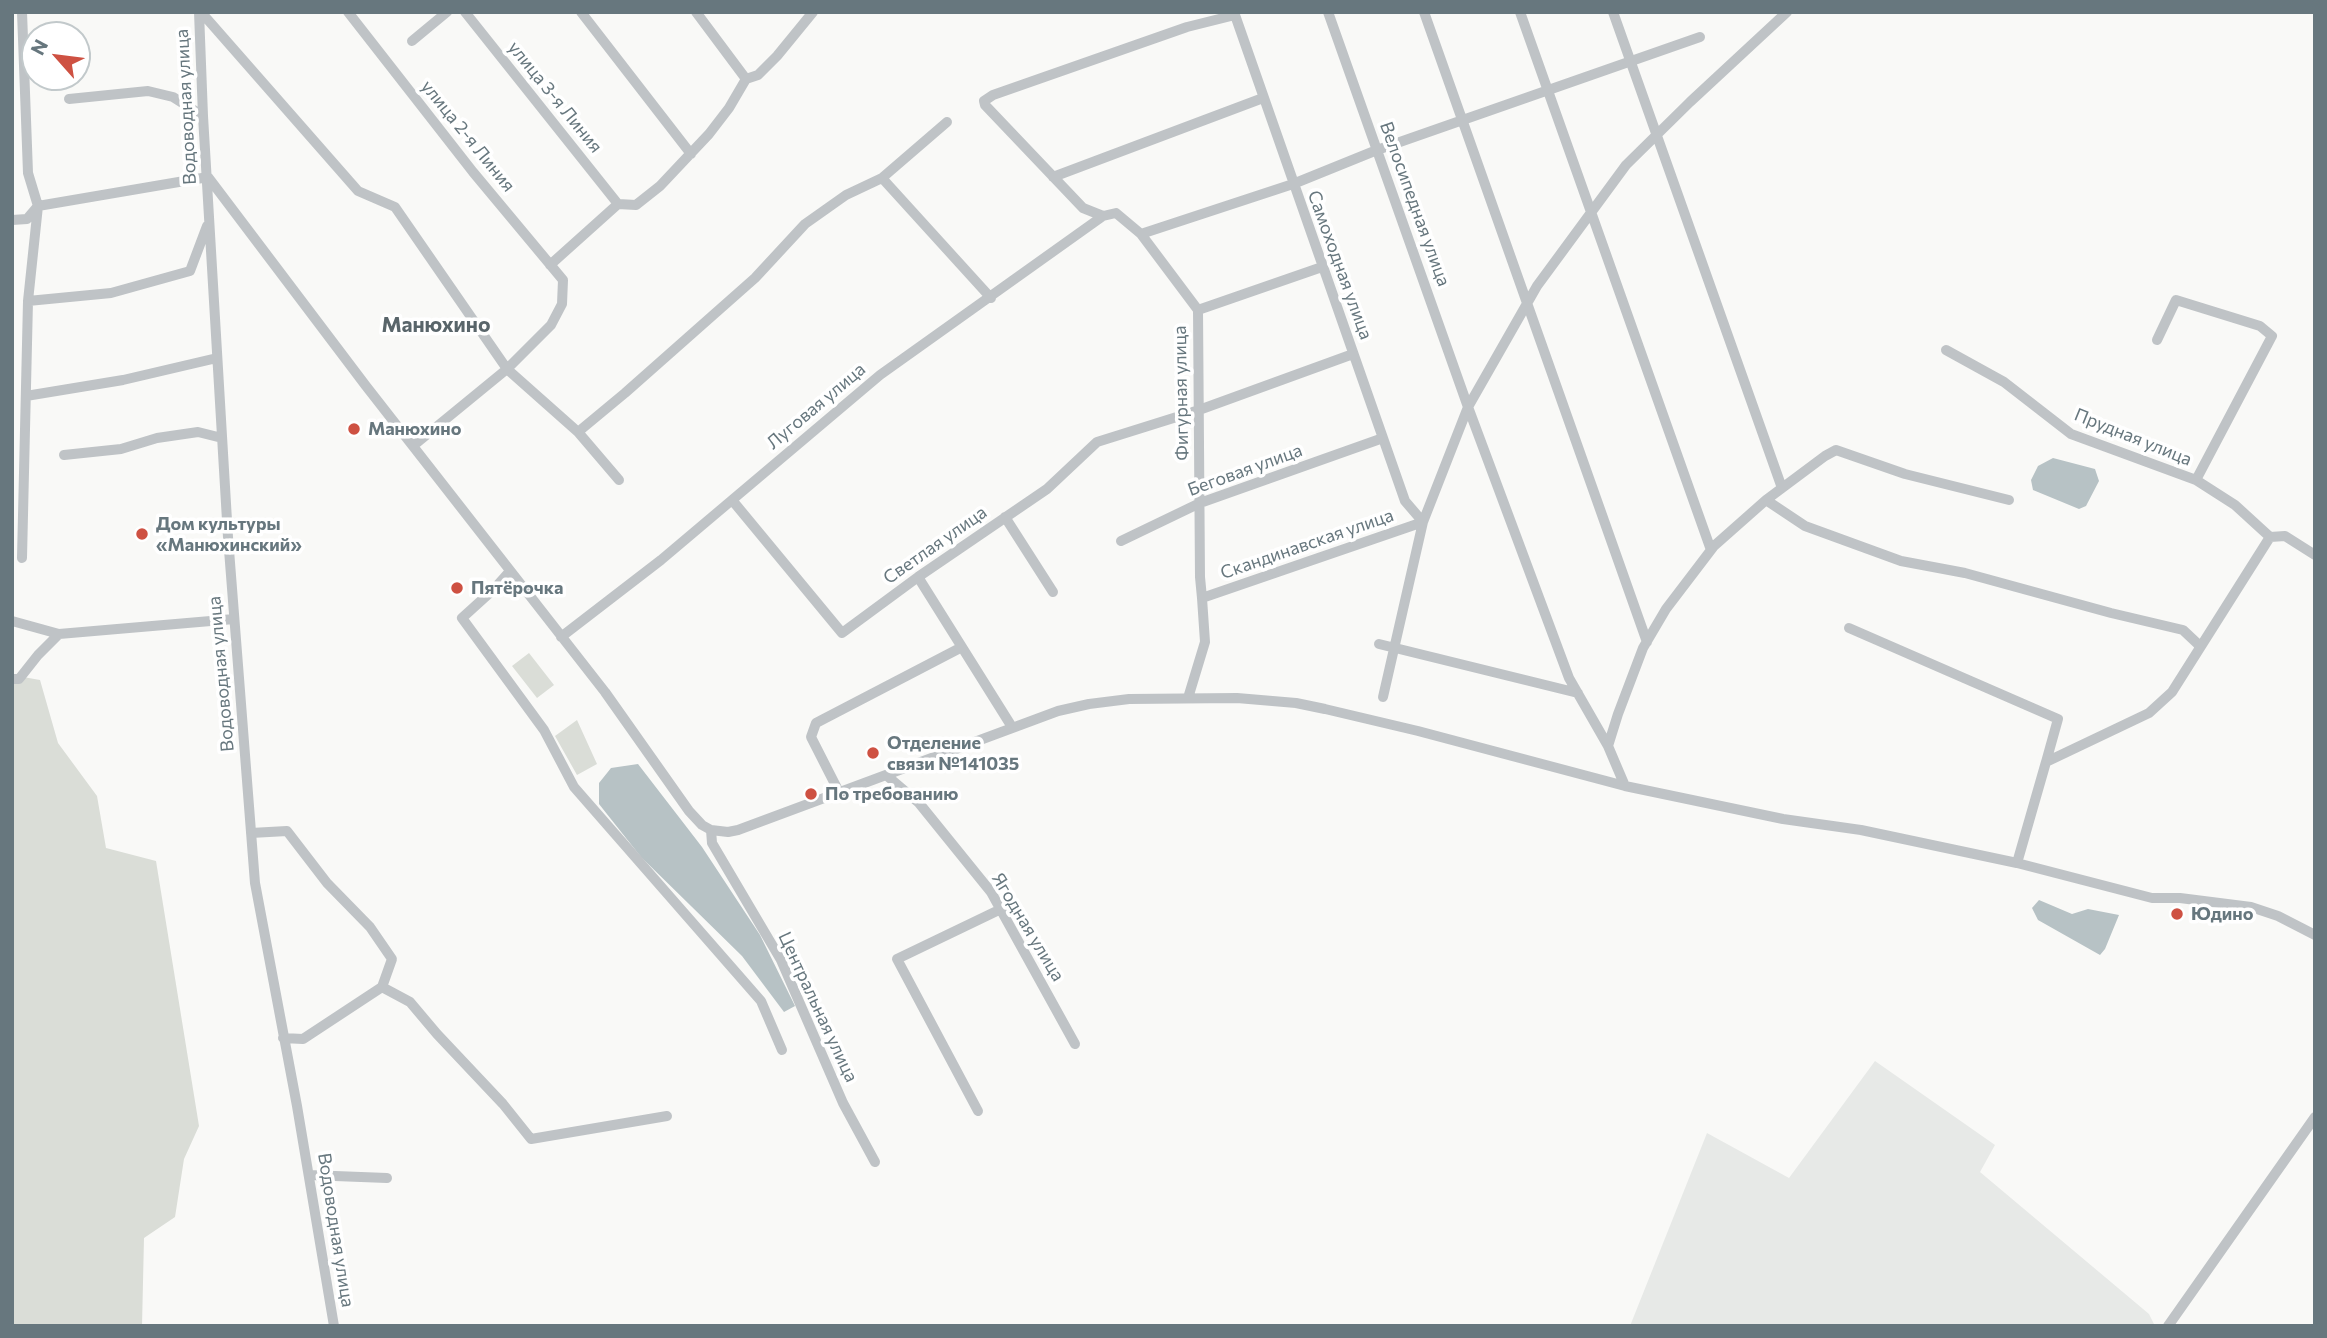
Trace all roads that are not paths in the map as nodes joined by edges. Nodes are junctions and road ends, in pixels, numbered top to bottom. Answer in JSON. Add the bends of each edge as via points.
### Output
{"nodes":[{"id":1,"x":22,"y":12,"type":"edge"},
{"id":2,"x":200,"y":12,"type":"edge"},
{"id":3,"x":348,"y":12,"type":"edge"},
{"id":4,"x":447,"y":12,"type":"edge"},
{"id":5,"x":465,"y":12,"type":"edge"},
{"id":6,"x":581,"y":12,"type":"edge"},
{"id":7,"x":696,"y":12,"type":"edge"},
{"id":8,"x":1328,"y":12,"type":"edge"},
{"id":9,"x":1424,"y":12,"type":"edge"},
{"id":10,"x":1520,"y":12,"type":"edge"},
{"id":11,"x":1613,"y":12,"type":"edge"},
{"id":12,"x":1787,"y":12,"type":"edge"},
{"id":13,"x":811,"y":13,"type":"edge"},
{"id":14,"x":1700,"y":37,"type":"dead end"},
{"id":15,"x":412,"y":41,"type":"dead end"},
{"id":16,"x":1630,"y":61,"type":"junction"},
{"id":17,"x":746,"y":79,"type":"junction"},
{"id":18,"x":1549,"y":91,"type":"junction"},
{"id":19,"x":1263,"y":98,"type":"junction"},
{"id":20,"x":69,"y":99,"type":"dead end"},
{"id":21,"x":984,"y":101,"type":"joint"},
{"id":22,"x":203,"y":116,"type":"junction"},
{"id":23,"x":1462,"y":120,"type":"junction"},
{"id":24,"x":947,"y":122,"type":"dead end"},
{"id":25,"x":1656,"y":135,"type":"junction"},
{"id":26,"x":1377,"y":150,"type":"junction"},
{"id":27,"x":691,"y":153,"type":"junction"},
{"id":28,"x":208,"y":177,"type":"junction"},
{"id":29,"x":1053,"y":177,"type":"junction"},
{"id":30,"x":882,"y":178,"type":"junction"},
{"id":31,"x":1293,"y":184,"type":"junction"},
{"id":32,"x":618,"y":204,"type":"junction"},
{"id":33,"x":38,"y":206,"type":"junction"},
{"id":34,"x":1592,"y":211,"type":"junction"},
{"id":35,"x":1103,"y":216,"type":"junction"},
{"id":36,"x":12,"y":219,"type":"edge"},
{"id":37,"x":209,"y":220,"type":"junction"},
{"id":38,"x":1141,"y":234,"type":"junction"},
{"id":39,"x":550,"y":265,"type":"junction"},
{"id":40,"x":1322,"y":267,"type":"junction"},
{"id":41,"x":991,"y":298,"type":"junction"},
{"id":42,"x":27,"y":300,"type":"junction"},
{"id":43,"x":1527,"y":303,"type":"junction"},
{"id":44,"x":1198,"y":310,"type":"junction"},
{"id":45,"x":2157,"y":340,"type":"dead end"},
{"id":46,"x":1946,"y":350,"type":"dead end"},
{"id":47,"x":1353,"y":354,"type":"junction"},
{"id":48,"x":217,"y":358,"type":"junction"},
{"id":49,"x":508,"y":369,"type":"junction"},
{"id":50,"x":26,"y":396,"type":"junction"},
{"id":51,"x":1468,"y":407,"type":"junction"},
{"id":52,"x":1199,"y":410,"type":"junction"},
{"id":53,"x":578,"y":432,"type":"junction"},
{"id":54,"x":222,"y":438,"type":"junction"},
{"id":55,"x":1383,"y":438,"type":"junction"},
{"id":56,"x":413,"y":446,"type":"junction"},
{"id":57,"x":64,"y":454,"type":"dead end"},
{"id":58,"x":619,"y":480,"type":"dead end"},
{"id":59,"x":2196,"y":480,"type":"junction"},
{"id":60,"x":1782,"y":488,"type":"junction"},
{"id":61,"x":732,"y":500,"type":"junction"},
{"id":62,"x":1766,"y":500,"type":"junction"},
{"id":63,"x":2009,"y":500,"type":"dead end"},
{"id":64,"x":1200,"y":503,"type":"junction"},
{"id":65,"x":1005,"y":517,"type":"junction"},
{"id":66,"x":1423,"y":522,"type":"junction"},
{"id":67,"x":2270,"y":537,"type":"junction"},
{"id":68,"x":1121,"y":541,"type":"dead end"},
{"id":69,"x":1711,"y":550,"type":"junction"},
{"id":70,"x":2315,"y":555,"type":"edge"},
{"id":71,"x":22,"y":558,"type":"dead end"},
{"id":72,"x":510,"y":571,"type":"junction"},
{"id":73,"x":919,"y":577,"type":"junction"},
{"id":74,"x":1054,"y":592,"type":"dead end"},
{"id":75,"x":1202,"y":598,"type":"junction"},
{"id":76,"x":234,"y":619,"type":"junction"},
{"id":77,"x":12,"y":621,"type":"edge"},
{"id":78,"x":1849,"y":628,"type":"dead end"},
{"id":79,"x":60,"y":634,"type":"junction"},
{"id":80,"x":561,"y":637,"type":"junction"},
{"id":81,"x":1647,"y":642,"type":"junction"},
{"id":82,"x":1379,"y":644,"type":"dead end"},
{"id":83,"x":2200,"y":646,"type":"junction"},
{"id":84,"x":962,"y":648,"type":"junction"},
{"id":85,"x":1395,"y":648,"type":"junction"},
{"id":86,"x":12,"y":679,"type":"edge"},
{"id":87,"x":1578,"y":693,"type":"junction"},
{"id":88,"x":1383,"y":697,"type":"dead end"},
{"id":89,"x":1188,"y":698,"type":"junction"},
{"id":90,"x":1012,"y":727,"type":"junction"},
{"id":91,"x":1608,"y":746,"type":"junction"},
{"id":92,"x":2046,"y":762,"type":"junction"},
{"id":93,"x":886,"y":775,"type":"junction"},
{"id":94,"x":1625,"y":786,"type":"junction"},
{"id":95,"x":839,"y":792,"type":"junction"},
{"id":96,"x":711,"y":830,"type":"junction"},
{"id":97,"x":251,"y":832,"type":"junction"},
{"id":98,"x":2017,"y":863,"type":"junction"},
{"id":99,"x":1001,"y":909,"type":"junction"},
{"id":100,"x":2315,"y":921,"type":"edge"},
{"id":101,"x":2311,"y":933,"type":"edge"},
{"id":102,"x":382,"y":987,"type":"junction"},
{"id":103,"x":283,"y":1038,"type":"junction"},
{"id":104,"x":1075,"y":1044,"type":"dead end"},
{"id":105,"x":782,"y":1049,"type":"dead end"},
{"id":106,"x":978,"y":1111,"type":"dead end"},
{"id":107,"x":667,"y":1116,"type":"dead end"},
{"id":108,"x":2315,"y":1118,"type":"edge"},
{"id":109,"x":875,"y":1162,"type":"dead end"},
{"id":110,"x":309,"y":1175,"type":"junction"},
{"id":111,"x":387,"y":1178,"type":"dead end"},
{"id":112,"x":334,"y":1326,"type":"edge"},
{"id":113,"x":2168,"y":1326,"type":"edge"}],
"edges":[{"from":1,"to":33,"type":"street","via":[[28,173]]},
{"from":2,"to":22,"type":"street","name":"Водоводная улица"},
{"from":2,"to":49,"type":"street","via":[[358,191],[395,207]]},
{"from":3,"to":39,"type":"street","name":"улица 2-я Линия"},
{"from":4,"to":15,"type":"street"},
{"from":5,"to":32,"type":"street","name":"улица 3-я Линия"},
{"from":6,"to":27,"type":"street"},
{"from":7,"to":17,"type":"street"},
{"from":8,"to":26,"type":"street","name":"Велосипедная улица"},
{"from":9,"to":23,"type":"street"},
{"from":10,"to":18,"type":"street"},
{"from":11,"to":16,"type":"street"},
{"from":12,"to":25,"type":"street"},
{"from":13,"to":17,"type":"street","via":[[768,65]]},
{"from":14,"to":16,"type":"street"},
{"from":16,"to":18,"type":"street"},
{"from":16,"to":25,"type":"street"},
{"from":17,"to":27,"type":"street","via":[[729,108]]},
{"from":18,"to":23,"type":"street"},
{"from":18,"to":34,"type":"street"},
{"from":19,"to":21,"type":"street","name":"Самоходная улица","via":[[1234,15],[1187,27]]},
{"from":19,"to":29,"type":"street"},
{"from":19,"to":31,"type":"street","name":"Самоходная улица"},
{"from":20,"to":22,"type":"street","via":[[148,91],[173,97]]},
{"from":21,"to":29,"type":"street","name":"Фигурная улица"},
{"from":22,"to":28,"type":"street","name":"Водоводная улица"},
{"from":23,"to":26,"type":"street"},
{"from":23,"to":43,"type":"street"},
{"from":24,"to":30,"type":"street"},
{"from":25,"to":34,"type":"street","via":[[1626,165]]},
{"from":25,"to":60,"type":"street"},
{"from":26,"to":31,"type":"street"},
{"from":26,"to":51,"type":"street","name":"Велосипедная улица"},
{"from":27,"to":32,"type":"street","via":[[636,205]]},
{"from":28,"to":33,"type":"street"},
{"from":28,"to":37,"type":"street","name":"Водоводная улица"},
{"from":28,"to":56,"type":"street"},
{"from":29,"to":35,"type":"street","name":"Фигурная улица","via":[[1083,208]]},
{"from":30,"to":41,"type":"street"},
{"from":30,"to":53,"type":"street","via":[[846,195],[805,224],[755,278]]},
{"from":31,"to":38,"type":"street"},
{"from":31,"to":40,"type":"street","name":"Самоходная улица"},
{"from":32,"to":39,"type":"street"},
{"from":33,"to":36,"type":"street","via":[[27,219]]},
{"from":33,"to":42,"type":"street"},
{"from":34,"to":43,"type":"street"},
{"from":34,"to":69,"type":"street"},
{"from":35,"to":38,"type":"street","name":"Фигурная улица","via":[[1116,213]]},
{"from":35,"to":41,"type":"street","name":"Луговая улица"},
{"from":37,"to":42,"type":"street","via":[[190,271],[111,293]]},
{"from":37,"to":48,"type":"street","name":"Водоводная улица"},
{"from":38,"to":44,"type":"street","name":"Фигурная улица"},
{"from":39,"to":49,"type":"street","name":"улица 2-я Линия","via":[[563,280],[562,304],[551,325]]},
{"from":40,"to":44,"type":"street"},
{"from":40,"to":47,"type":"street","name":"Самоходная улица"},
{"from":41,"to":61,"type":"street","name":"Луговая улица","via":[[880,375]]},
{"from":42,"to":50,"type":"street"},
{"from":43,"to":51,"type":"street"},
{"from":43,"to":81,"type":"street"},
{"from":44,"to":52,"type":"street","name":"Фигурная улица"},
{"from":45,"to":59,"type":"street","via":[[2176,300],[2260,326],[2272,336]]},
{"from":46,"to":59,"type":"street","name":"Прудная улица","via":[[2004,382],[2071,434]]},
{"from":47,"to":52,"type":"street","name":"Светлая улица"},
{"from":47,"to":55,"type":"street","name":"Самоходная улица"},
{"from":48,"to":50,"type":"street"},
{"from":48,"to":54,"type":"street","name":"Водоводная улица"},
{"from":49,"to":53,"type":"street"},
{"from":49,"to":56,"type":"street"},
{"from":50,"to":71,"type":"street"},
{"from":51,"to":66,"type":"street"},
{"from":51,"to":87,"type":"street","name":"Велосипедная улица"},
{"from":52,"to":64,"type":"street","name":"Фигурная улица"},
{"from":52,"to":65,"type":"street","name":"Светлая улица","via":[[1097,442],[1047,489]]},
{"from":53,"to":58,"type":"street"},
{"from":54,"to":57,"type":"street","via":[[198,432],[121,449]]},
{"from":54,"to":76,"type":"street","name":"Водоводная улица"},
{"from":55,"to":64,"type":"street","name":"Беговая улица"},
{"from":55,"to":66,"type":"street","name":"Самоходная улица","via":[[1405,501]]},
{"from":56,"to":72,"type":"street"},
{"from":59,"to":67,"type":"street","name":"Прудная улица","via":[[2235,505]]},
{"from":60,"to":62,"type":"street"},
{"from":60,"to":63,"type":"street","via":[[1836,450],[1905,474]]},
{"from":61,"to":73,"type":"street","name":"Светлая улица","via":[[842,633]]},
{"from":61,"to":80,"type":"street","name":"Луговая улица"},
{"from":62,"to":69,"type":"street"},
{"from":62,"to":83,"type":"street","via":[[1805,526],[1901,561],[1965,573],[2183,630]]},
{"from":64,"to":68,"type":"street","name":"Беговая улица"},
{"from":64,"to":75,"type":"street","name":"Фигурная улица"},
{"from":65,"to":73,"type":"street","name":"Светлая улица"},
{"from":65,"to":74,"type":"street"},
{"from":66,"to":75,"type":"street","name":"Скандинавская улица"},
{"from":66,"to":85,"type":"street"},
{"from":67,"to":70,"type":"street","via":[[2286,536]]},
{"from":67,"to":83,"type":"street"},
{"from":69,"to":81,"type":"street"},
{"from":72,"to":80,"type":"street"},
{"from":72,"to":105,"type":"street","via":[[462,618],[544,730],[573,786],[761,1001]]},
{"from":73,"to":84,"type":"street"},
{"from":75,"to":89,"type":"street","name":"Фигурная улица","via":[[1205,642]]},
{"from":76,"to":79,"type":"street"},
{"from":76,"to":97,"type":"street","name":"Водоводная улица"},
{"from":77,"to":79,"type":"street"},
{"from":78,"to":92,"type":"street","via":[[2058,719]]},
{"from":79,"to":86,"type":"street","via":[[19,680]]},
{"from":80,"to":96,"type":"street","via":[[689,811]]},
{"from":81,"to":91,"type":"street"},
{"from":82,"to":85,"type":"street"},
{"from":83,"to":92,"type":"street","via":[[2172,692],[2149,713]]},
{"from":84,"to":90,"type":"street"},
{"from":84,"to":95,"type":"street","via":[[816,723],[811,737]]},
{"from":85,"to":87,"type":"street"},
{"from":85,"to":88,"type":"street"},
{"from":87,"to":91,"type":"street","name":"Велосипедная улица"},
{"from":89,"to":90,"type":"street","via":[[1089,704]]},
{"from":89,"to":94,"type":"street","via":[[1296,703]]},
{"from":90,"to":93,"type":"street"},
{"from":91,"to":94,"type":"street","name":"Велосипедная улица"},
{"from":92,"to":98,"type":"street"},
{"from":93,"to":95,"type":"street"},
{"from":93,"to":99,"type":"street","name":"Ягодная улица","via":[[919,803]]},
{"from":94,"to":98,"type":"street"},
{"from":95,"to":96,"type":"street","via":[[738,830]]},
{"from":96,"to":109,"type":"street","name":"Центральная улица","via":[[712,843],[781,960],[843,1103]]},
{"from":97,"to":102,"type":"street","via":[[287,831],[327,883],[370,927],[392,959]]},
{"from":97,"to":103,"type":"street","name":"Водоводная улица","via":[[255,883]]},
{"from":98,"to":101,"type":"street","via":[[2152,898],[2251,907]]},
{"from":99,"to":104,"type":"street","name":"Ягодная улица"},
{"from":99,"to":106,"type":"street","via":[[897,959]]},
{"from":100,"to":101,"type":"street"},
{"from":102,"to":103,"type":"street","via":[[303,1039]]},
{"from":102,"to":107,"type":"street","via":[[410,1002],[531,1139]]},
{"from":103,"to":110,"type":"street","name":"Водоводная улица"},
{"from":108,"to":113,"type":"street"},
{"from":110,"to":111,"type":"street"},
{"from":110,"to":112,"type":"street","name":"Водоводная улица"}]}
